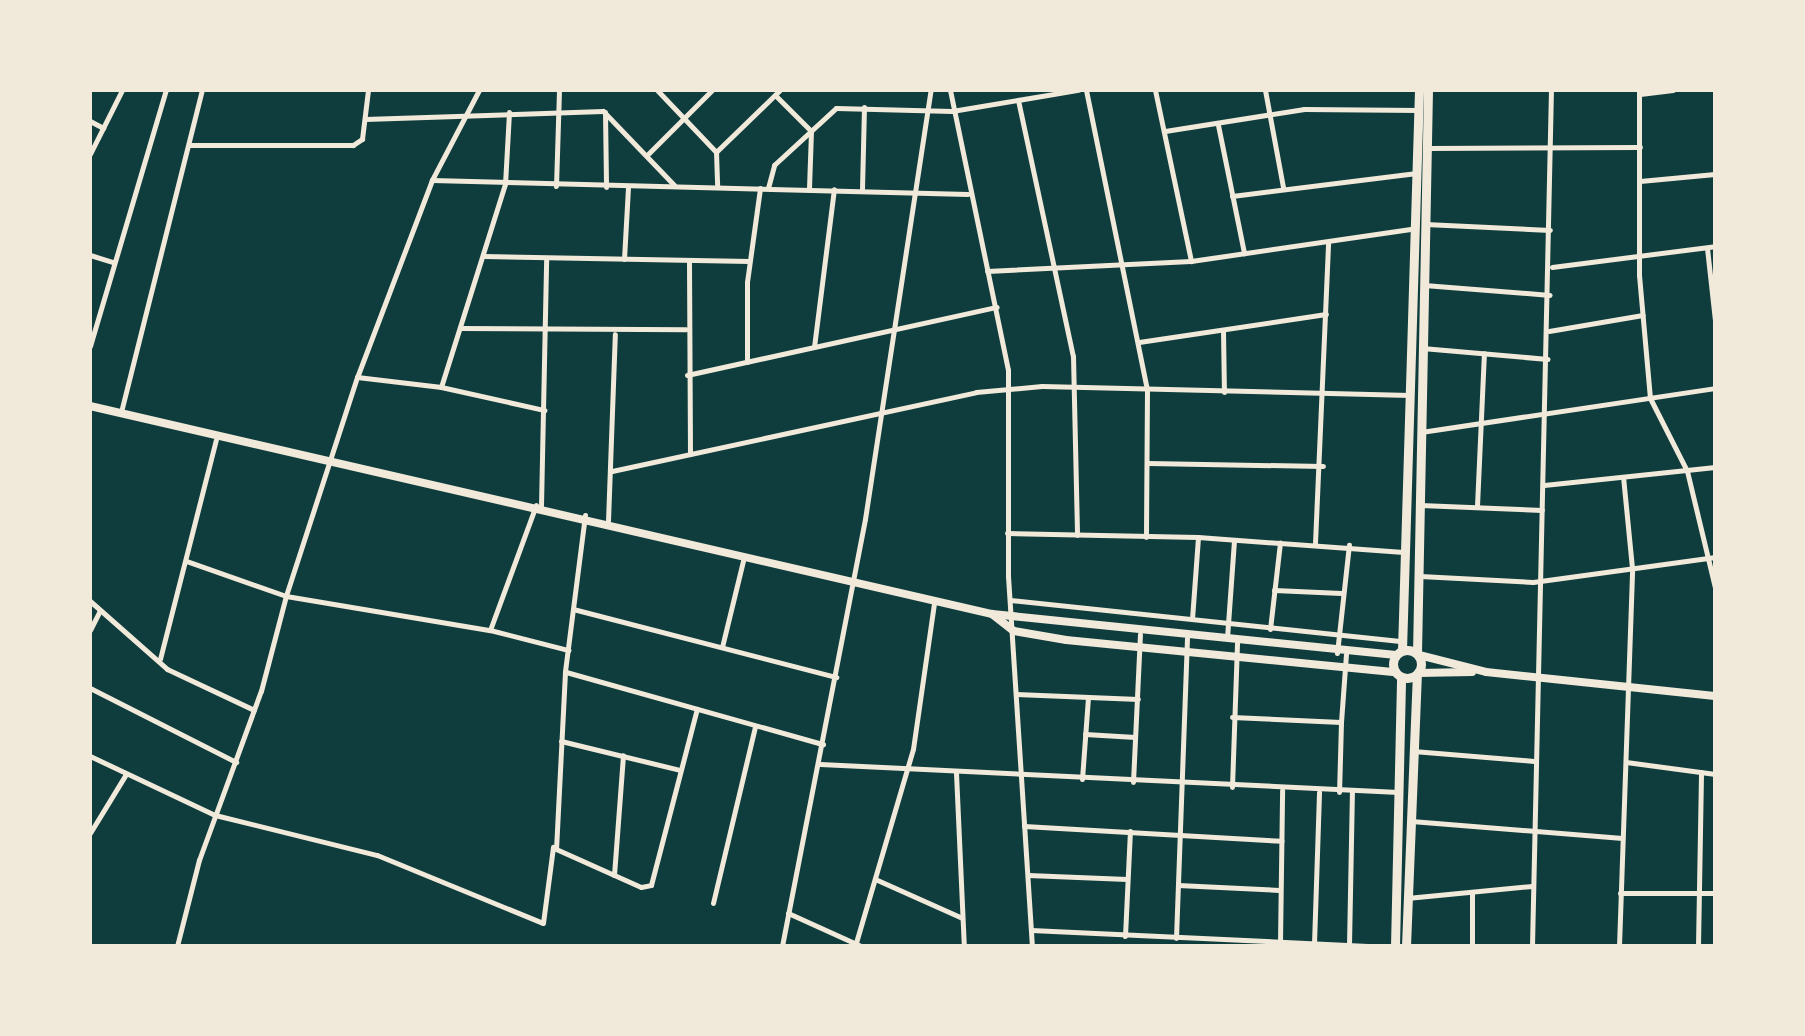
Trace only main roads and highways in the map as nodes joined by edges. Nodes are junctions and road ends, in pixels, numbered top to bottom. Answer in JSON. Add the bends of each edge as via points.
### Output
{"nodes":[{"id":1,"x":1419,"y":90,"type":"edge"},
{"id":2,"x":1428,"y":90,"type":"edge"},
{"id":3,"x":1421,"y":226,"type":"junction"},
{"id":4,"x":1400,"y":649,"type":"junction"},
{"id":5,"x":1418,"y":654,"type":"junction"},
{"id":6,"x":1398,"y":674,"type":"junction"},
{"id":7,"x":1418,"y":674,"type":"junction"},
{"id":8,"x":1394,"y":946,"type":"edge"},
{"id":9,"x":1406,"y":946,"type":"edge"}],
"edges":[{"from":1,"to":3,"type":"main road"},
{"from":2,"to":3,"type":"main road"},
{"from":3,"to":4,"type":"main road"},
{"from":3,"to":5,"type":"main road"},
{"from":4,"to":5,"type":"main road"},
{"from":4,"to":6,"type":"main road"},
{"from":5,"to":7,"type":"main road"},
{"from":6,"to":7,"type":"main road"},
{"from":6,"to":8,"type":"main road"},
{"from":7,"to":9,"type":"main road"}]}
